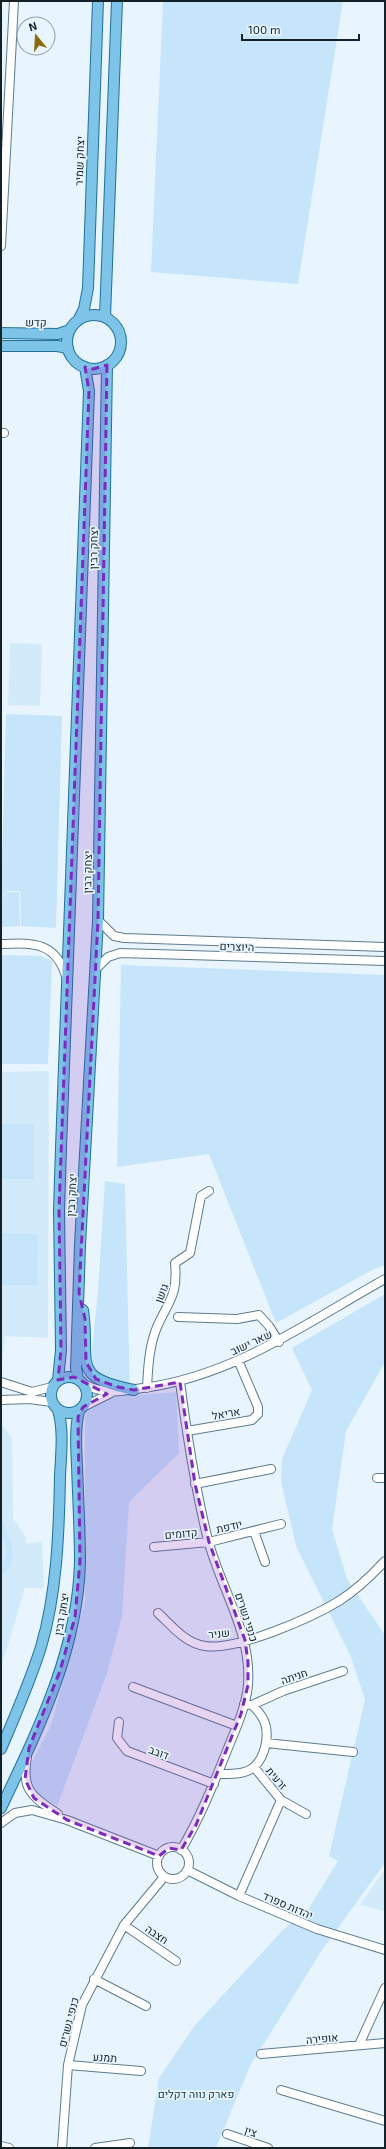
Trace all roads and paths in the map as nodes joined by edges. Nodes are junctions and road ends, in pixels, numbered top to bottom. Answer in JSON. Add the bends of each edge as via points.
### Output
{"nodes":[{"id":1,"x":14,"y":1,"type":"edge"},
{"id":2,"x":98,"y":1,"type":"edge"},
{"id":3,"x":116,"y":1,"type":"edge"},
{"id":4,"x":1,"y":246,"type":"edge"},
{"id":5,"x":105,"y":317,"type":"junction"},
{"id":6,"x":80,"y":320,"type":"junction"},
{"id":7,"x":70,"y":330,"type":"junction"},
{"id":8,"x":1,"y":333,"type":"edge"},
{"id":9,"x":1,"y":346,"type":"edge"},
{"id":10,"x":68,"y":348,"type":"junction"},
{"id":11,"x":107,"y":365,"type":"junction"},
{"id":12,"x":85,"y":367,"type":"junction"},
{"id":13,"x":98,"y":920,"type":"junction"},
{"id":14,"x":1,"y":944,"type":"edge"},
{"id":15,"x":385,"y":947,"type":"edge"},
{"id":16,"x":385,"y":961,"type":"edge"},
{"id":17,"x":95,"y":970,"type":"junction"},
{"id":18,"x":68,"y":984,"type":"junction"},
{"id":19,"x":209,"y":1191,"type":"dead end"},
{"id":20,"x":385,"y":1280,"type":"edge"},
{"id":21,"x":79,"y":1293,"type":"junction"},
{"id":22,"x":178,"y":1317,"type":"dead end"},
{"id":23,"x":279,"y":1342,"type":"junction"},
{"id":24,"x":238,"y":1360,"type":"junction"},
{"id":25,"x":81,"y":1381,"type":"junction"},
{"id":26,"x":1,"y":1382,"type":"edge"},
{"id":27,"x":180,"y":1382,"type":"junction"},
{"id":28,"x":55,"y":1384,"type":"junction"},
{"id":29,"x":146,"y":1388,"type":"junction"},
{"id":30,"x":134,"y":1390,"type":"junction"},
{"id":31,"x":114,"y":1392,"type":"junction"},
{"id":32,"x":1,"y":1400,"type":"edge"},
{"id":33,"x":55,"y":1406,"type":"junction"},
{"id":34,"x":81,"y":1409,"type":"junction"},
{"id":35,"x":187,"y":1431,"type":"junction"},
{"id":36,"x":271,"y":1469,"type":"dead end"},
{"id":37,"x":195,"y":1484,"type":"junction"},
{"id":38,"x":281,"y":1524,"type":"dead end"},
{"id":39,"x":254,"y":1531,"type":"junction"},
{"id":40,"x":209,"y":1542,"type":"junction"},
{"id":41,"x":154,"y":1547,"type":"dead end"},
{"id":42,"x":385,"y":1561,"type":"edge"},
{"id":43,"x":266,"y":1562,"type":"dead end"},
{"id":44,"x":158,"y":1613,"type":"dead end"},
{"id":45,"x":245,"y":1640,"type":"junction"},
{"id":46,"x":343,"y":1671,"type":"dead end"},
{"id":47,"x":133,"y":1687,"type":"dead end"},
{"id":48,"x":248,"y":1704,"type":"junction"},
{"id":49,"x":120,"y":1722,"type":"dead end"},
{"id":50,"x":237,"y":1726,"type":"junction"},
{"id":51,"x":266,"y":1743,"type":"junction"},
{"id":52,"x":2,"y":1744,"type":"edge"},
{"id":53,"x":29,"y":1748,"type":"junction"},
{"id":54,"x":353,"y":1752,"type":"dead end"},
{"id":55,"x":254,"y":1767,"type":"junction"},
{"id":56,"x":218,"y":1774,"type":"junction"},
{"id":57,"x":214,"y":1784,"type":"junction"},
{"id":58,"x":281,"y":1800,"type":"junction"},
{"id":59,"x":1,"y":1808,"type":"edge"},
{"id":60,"x":306,"y":1814,"type":"dead end"},
{"id":61,"x":67,"y":1820,"type":"junction"},
{"id":62,"x":1,"y":1823,"type":"edge"},
{"id":63,"x":181,"y":1850,"type":"junction"},
{"id":64,"x":159,"y":1856,"type":"junction"},
{"id":65,"x":187,"y":1870,"type":"junction"},
{"id":66,"x":164,"y":1877,"type":"junction"},
{"id":67,"x":240,"y":1896,"type":"junction"},
{"id":68,"x":124,"y":1925,"type":"junction"},
{"id":69,"x":385,"y":1950,"type":"edge"},
{"id":70,"x":176,"y":1961,"type":"dead end"},
{"id":71,"x":94,"y":1979,"type":"junction"},
{"id":72,"x":385,"y":1988,"type":"edge"},
{"id":73,"x":146,"y":2006,"type":"dead end"},
{"id":74,"x":385,"y":2043,"type":"edge"},
{"id":75,"x":359,"y":2045,"type":"junction"},
{"id":76,"x":261,"y":2054,"type":"dead end"},
{"id":77,"x":68,"y":2065,"type":"junction"},
{"id":78,"x":141,"y":2071,"type":"dead end"},
{"id":79,"x":281,"y":2090,"type":"dead end"},
{"id":80,"x":385,"y":2121,"type":"edge"},
{"id":81,"x":227,"y":2134,"type":"dead end"},
{"id":82,"x":130,"y":2142,"type":"dead end"},
{"id":83,"x":1,"y":2146,"type":"edge"},
{"id":84,"x":9,"y":2148,"type":"edge"},
{"id":85,"x":62,"y":2148,"type":"edge"},
{"id":86,"x":95,"y":2148,"type":"edge"},
{"id":87,"x":268,"y":2148,"type":"edge"}],
"edges":[{"from":1,"to":4,"type":"street"},
{"from":2,"to":6,"type":"main road","name":"יצחק שמיר","via":[[88,288]]},
{"from":3,"to":5,"type":"main road"},
{"from":5,"to":6,"type":"main road","via":[[87,316]]},
{"from":5,"to":11,"type":"main road","via":[[115,324],[122,345],[115,359]]},
{"from":6,"to":7,"type":"main road"},
{"from":7,"to":8,"type":"main road","name":"קדש","via":[[58,334]]},
{"from":7,"to":10,"type":"main road"},
{"from":9,"to":10,"type":"main road"},
{"from":10,"to":12,"type":"main road","via":[[74,359]]},
{"from":11,"to":12,"type":"main road","via":[[93,369]]},
{"from":11,"to":13,"type":"main road","name":"יצחק רבין"},
{"from":12,"to":18,"type":"main road","name":"יצחק רבין","via":[[89,391]]},
{"from":13,"to":15,"type":"street","name":"היוצרים","via":[[114,936],[119,937]]},
{"from":13,"to":17,"type":"main road","name":"יצחק רבין"},
{"from":14,"to":18,"type":"street","via":[[30,944],[48,948],[62,964]]},
{"from":16,"to":17,"type":"street","name":"היוצרים","via":[[115,954],[108,957]]},
{"from":17,"to":21,"type":"main road","name":"יצחק רבין"},
{"from":18,"to":28,"type":"main road","name":"יצחק רבין","via":[[60,1210],[62,1350]]},
{"from":19,"to":29,"type":"street","name":"גושן","via":[[201,1196],[190,1253],[175,1263],[177,1282],[152,1343]]},
{"from":20,"to":23,"type":"street","name":"שאר ישוב"},
{"from":21,"to":25,"type":"main road","name":"יצחק רבין"},
{"from":21,"to":30,"type":"main road","via":[[84,1314],[85,1358],[89,1371],[101,1382]]},
{"from":22,"to":23,"type":"street","via":[[238,1319],[259,1316]]},
{"from":23,"to":24,"type":"street","name":"שאר ישוב"},
{"from":24,"to":27,"type":"street","name":"שאר ישוב"},
{"from":24,"to":35,"type":"street","name":"אריאל","via":[[258,1407],[258,1414],[252,1420]]},
{"from":25,"to":28,"type":"main road","via":[[66,1377]]},
{"from":25,"to":31,"type":"street","name":"שאר ישוב","via":[[96,1390]]},
{"from":25,"to":34,"type":"main road","via":[[88,1393]]},
{"from":26,"to":28,"type":"street","via":[[32,1392]]},
{"from":27,"to":29,"type":"street","name":"שאר ישוב"},
{"from":27,"to":35,"type":"street","name":"כנפי נשרים"},
{"from":28,"to":33,"type":"main road","via":[[50,1395]]},
{"from":29,"to":30,"type":"street","name":"שאר ישוב"},
{"from":30,"to":31,"type":"street","name":"שאר ישוב"},
{"from":31,"to":34,"type":"street","name":"שאר ישוב"},
{"from":32,"to":33,"type":"street","via":[[29,1400]]},
{"from":33,"to":34,"type":"main road","via":[[71,1414]]},
{"from":33,"to":52,"type":"main road","name":"יצחק רבין","via":[[61,1428],[60,1522],[49,1608],[41,1646],[29,1681]]},
{"from":34,"to":53,"type":"main road","name":"יצחק רבין","via":[[76,1443],[80,1561],[75,1617],[60,1671]]},
{"from":35,"to":37,"type":"street","name":"כנפי נשרים"},
{"from":36,"to":37,"type":"street"},
{"from":37,"to":40,"type":"street","name":"כנפי נשרים"},
{"from":38,"to":39,"type":"street","name":"יודפת"},
{"from":39,"to":40,"type":"street","name":"יודפת"},
{"from":39,"to":43,"type":"street","name":"יודפת"},
{"from":40,"to":41,"type":"street","name":"קדומים"},
{"from":40,"to":45,"type":"street","name":"כנפי נשרים"},
{"from":42,"to":45,"type":"street","name":"שניר","via":[[349,1594],[327,1608]]},
{"from":44,"to":45,"type":"street","name":"שניר","via":[[186,1640],[204,1646],[225,1646]]},
{"from":45,"to":48,"type":"street","name":"כנפי נשרים"},
{"from":46,"to":48,"type":"street","name":"חניתה"},
{"from":47,"to":50,"type":"street"},
{"from":48,"to":50,"type":"street","name":"כנפי נשרים"},
{"from":48,"to":51,"type":"street","via":[[263,1718],[267,1730]]},
{"from":49,"to":57,"type":"street","name":"דובב","via":[[118,1738],[127,1751]]},
{"from":50,"to":56,"type":"street","name":"כנפי נשרים"},
{"from":51,"to":54,"type":"street"},
{"from":51,"to":55,"type":"street"},
{"from":53,"to":59,"type":"main road","name":"יצחק רבין"},
{"from":53,"to":61,"type":"street","via":[[25,1768],[26,1786],[34,1798]]},
{"from":55,"to":56,"type":"street","via":[[237,1774]]},
{"from":55,"to":58,"type":"street","name":"זרעית"},
{"from":56,"to":57,"type":"street","name":"כנפי נשרים"},
{"from":57,"to":63,"type":"street","name":"כנפי נשרים","via":[[196,1825]]},
{"from":58,"to":60,"type":"street","name":"זרעית"},
{"from":58,"to":67,"type":"street"},
{"from":61,"to":62,"type":"street","via":[[43,1812],[24,1810],[11,1815]]},
{"from":61,"to":64,"type":"street"},
{"from":63,"to":64,"type":"street","via":[[169,1848]]},
{"from":63,"to":65,"type":"street","via":[[188,1859]]},
{"from":64,"to":66,"type":"street","via":[[157,1865]]},
{"from":65,"to":66,"type":"street","via":[[177,1878]]},
{"from":65,"to":67,"type":"street","name":"יהדות ספרד"},
{"from":66,"to":68,"type":"street","name":"כנפי נשרים"},
{"from":67,"to":69,"type":"street","name":"יהדות ספרד","via":[[316,1929]]},
{"from":68,"to":70,"type":"street","name":"חצבה"},
{"from":68,"to":71,"type":"street","name":"כנפי נשרים"},
{"from":71,"to":73,"type":"street"},
{"from":71,"to":77,"type":"street","name":"כנפי נשרים","via":[[82,2005]]},
{"from":72,"to":75,"type":"street"},
{"from":74,"to":75,"type":"street","name":"אופירה"},
{"from":75,"to":76,"type":"street","name":"אופירה"},
{"from":77,"to":78,"type":"street","name":"תמנע"},
{"from":77,"to":85,"type":"street","name":"כנפי נשרים"},
{"from":79,"to":80,"type":"street"},
{"from":81,"to":87,"type":"street","name":"צין"},
{"from":82,"to":86,"type":"street"},
{"from":83,"to":84,"type":"street"}]}
